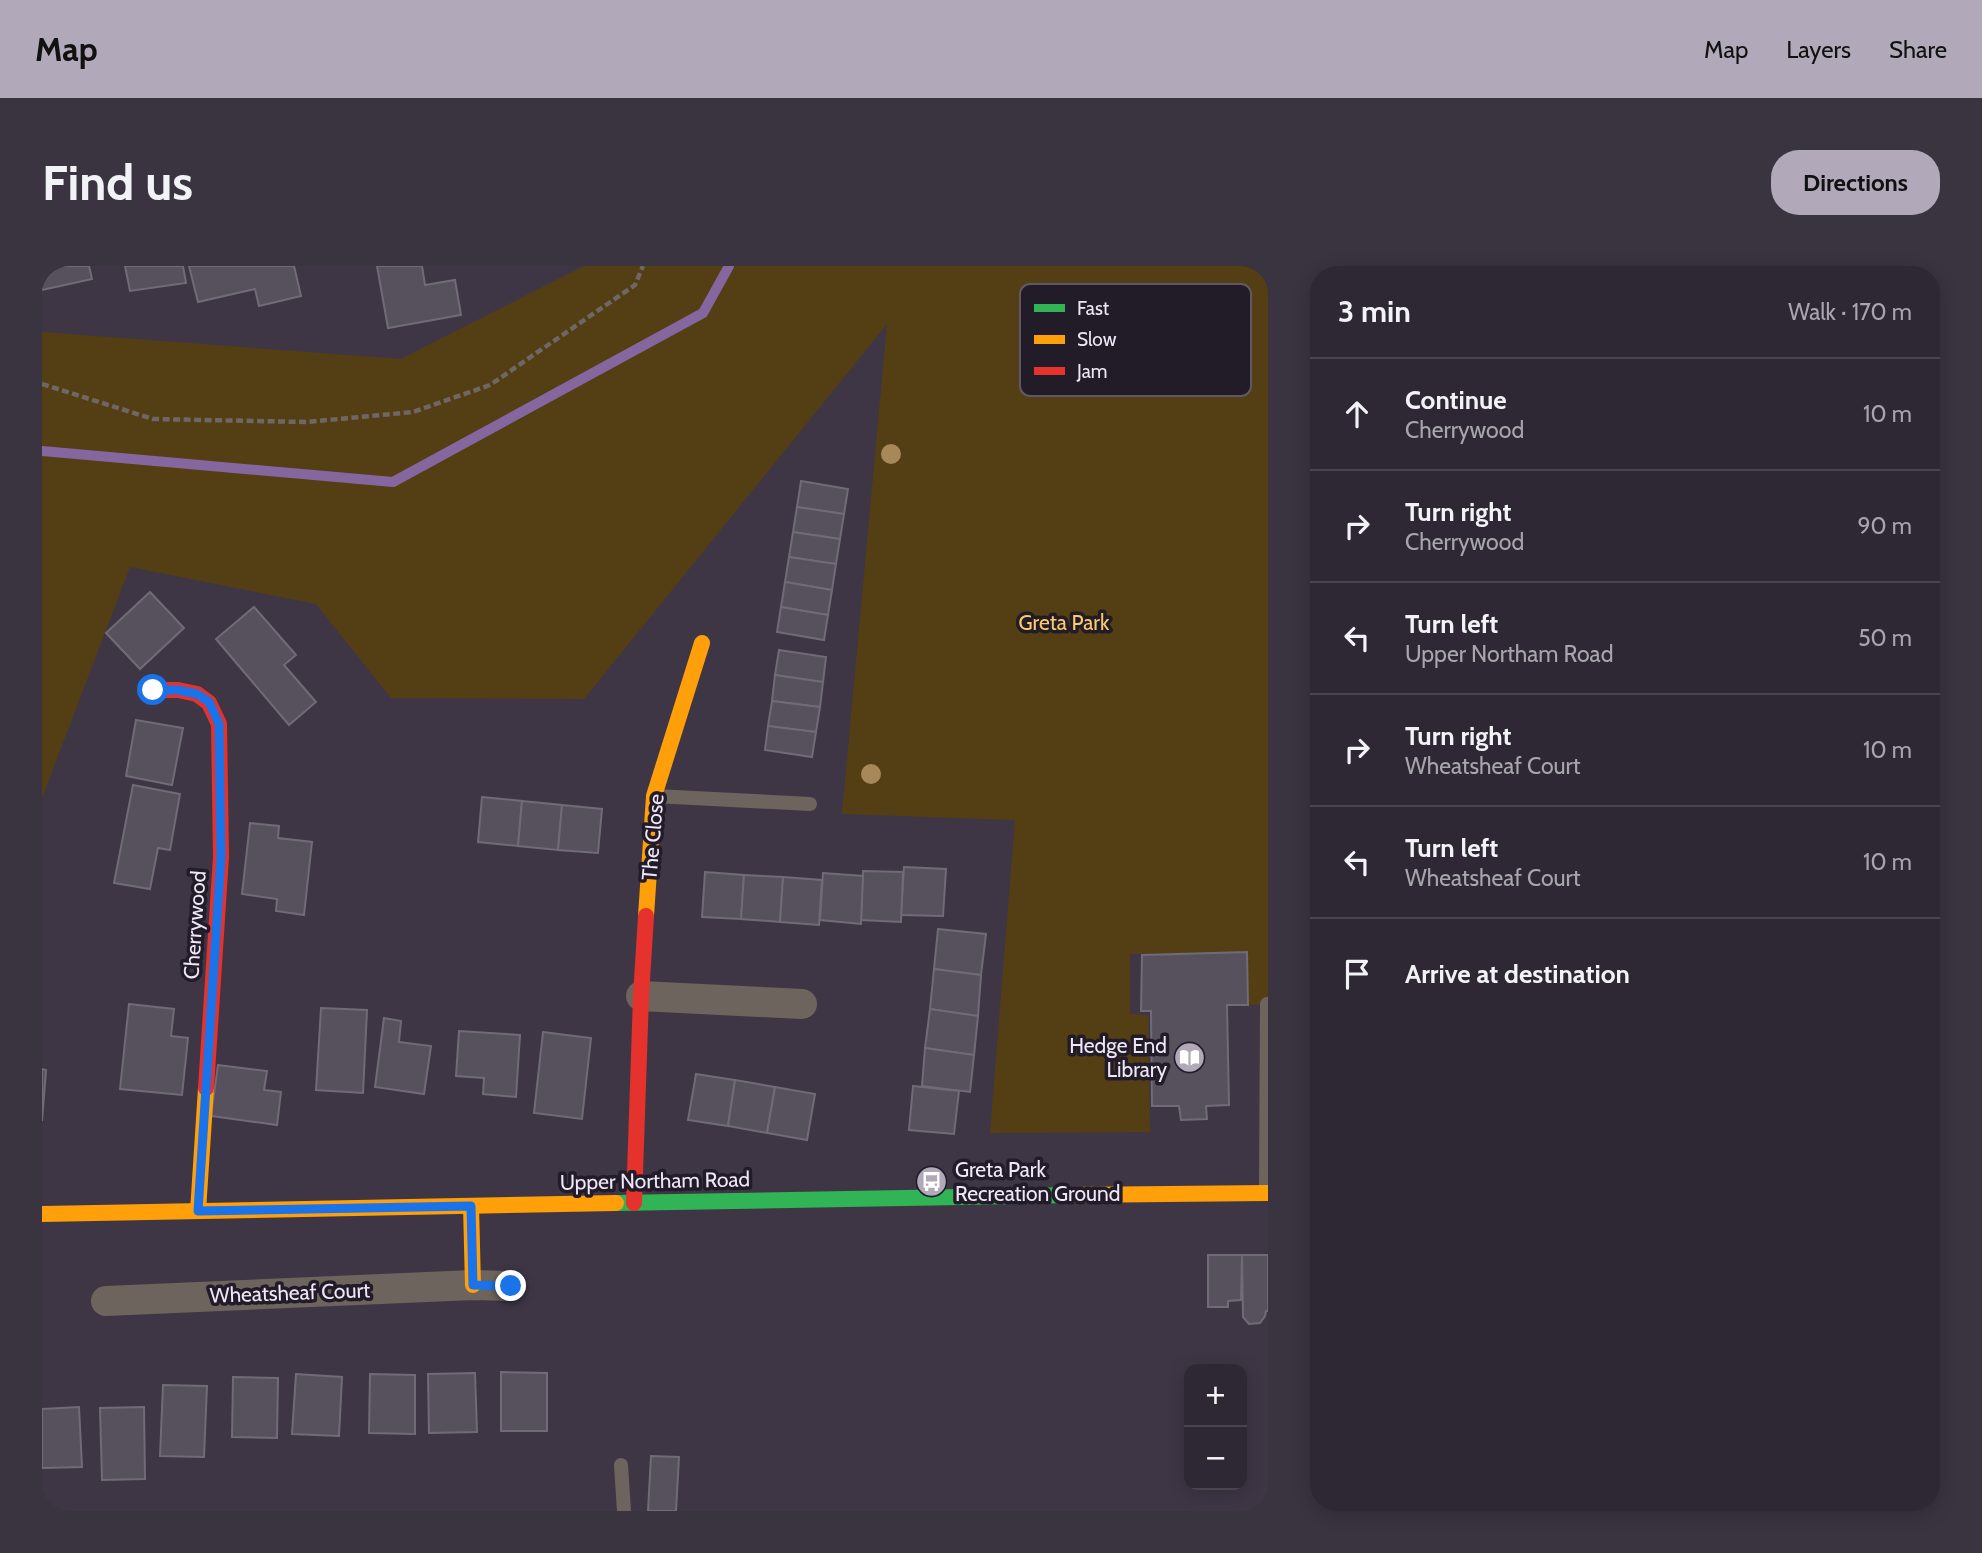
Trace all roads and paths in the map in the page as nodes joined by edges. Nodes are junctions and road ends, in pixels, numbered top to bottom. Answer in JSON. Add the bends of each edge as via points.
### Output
{"nodes":[{"id":1,"x":643,"y":266,"type":"edge"},
{"id":2,"x":42,"y":384,"type":"edge"},
{"id":3,"x":702,"y":643,"type":"dead end"},
{"id":4,"x":153,"y":690,"type":"dead end"},
{"id":5,"x":654,"y":796,"type":"junction"},
{"id":6,"x":810,"y":804,"type":"dead end"},
{"id":7,"x":641,"y":996,"type":"junction"},
{"id":8,"x":802,"y":1004,"type":"dead end"},
{"id":9,"x":1267,"y":1004,"type":"edge"},
{"id":10,"x":1267,"y":1193,"type":"edge"},
{"id":11,"x":634,"y":1203,"type":"junction"},
{"id":12,"x":471,"y":1206,"type":"junction"},
{"id":13,"x":198,"y":1211,"type":"junction"},
{"id":14,"x":42,"y":1214,"type":"edge"},
{"id":15,"x":473,"y":1285,"type":"junction"},
{"id":16,"x":511,"y":1286,"type":"dead end"},
{"id":17,"x":106,"y":1301,"type":"dead end"},
{"id":18,"x":621,"y":1465,"type":"dead end"},
{"id":19,"x":624,"y":1511,"type":"edge"}],
"edges":[{"from":1,"to":2,"type":"path","via":[[635,285],[490,385],[413,412],[307,422],[153,419]]},
{"from":3,"to":5,"type":"street","name":"The Close"},
{"from":4,"to":13,"type":"street","name":"Cherrywood","via":[[197,694],[209,702],[219,724],[221,857]]},
{"from":5,"to":6,"type":"lane"},
{"from":5,"to":7,"type":"street","name":"The Close"},
{"from":7,"to":8,"type":"street"},
{"from":7,"to":11,"type":"street","name":"The Close"},
{"from":9,"to":10,"type":"lane"},
{"from":10,"to":11,"type":"street","name":"Upper Northam Road"},
{"from":11,"to":12,"type":"street","name":"Upper Northam Road"},
{"from":12,"to":13,"type":"street","name":"Upper Northam Road"},
{"from":12,"to":15,"type":"street"},
{"from":13,"to":14,"type":"street","name":"Upper Northam Road"},
{"from":15,"to":16,"type":"street","name":"Wheatsheaf Court"},
{"from":15,"to":17,"type":"street","name":"Wheatsheaf Court"},
{"from":18,"to":19,"type":"lane"}]}
